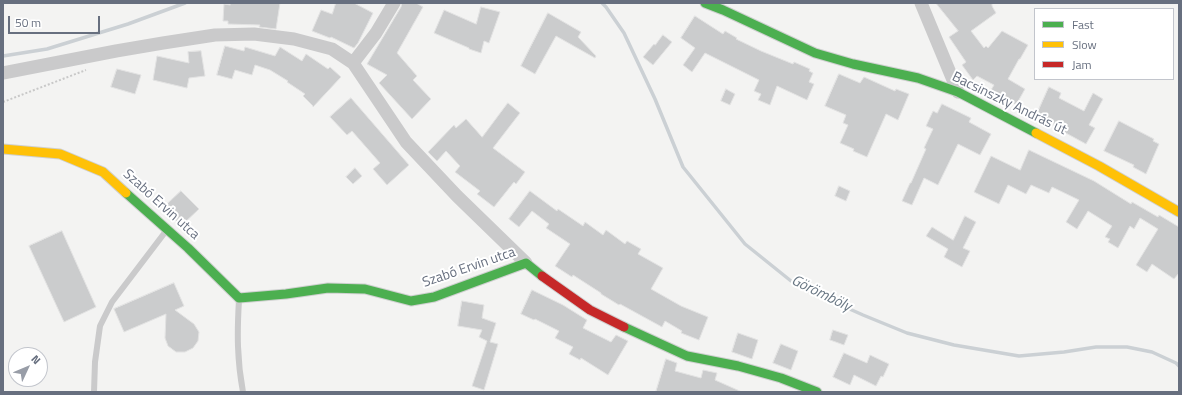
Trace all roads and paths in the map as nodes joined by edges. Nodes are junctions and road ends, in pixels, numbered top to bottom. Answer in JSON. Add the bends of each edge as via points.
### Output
{"nodes":[{"id":1,"x":394,"y":3,"type":"edge"},
{"id":2,"x":705,"y":3,"type":"edge"},
{"id":3,"x":921,"y":3,"type":"edge"},
{"id":4,"x":353,"y":63,"type":"junction"},
{"id":5,"x":88,"y":70,"type":"dead end"},
{"id":6,"x":3,"y":73,"type":"edge"},
{"id":7,"x":958,"y":92,"type":"junction"},
{"id":8,"x":3,"y":102,"type":"edge"},
{"id":9,"x":3,"y":149,"type":"edge"},
{"id":10,"x":1179,"y":212,"type":"edge"},
{"id":11,"x":166,"y":230,"type":"junction"},
{"id":12,"x":526,"y":263,"type":"junction"},
{"id":13,"x":239,"y":298,"type":"junction"},
{"id":14,"x":94,"y":392,"type":"edge"},
{"id":15,"x":243,"y":392,"type":"edge"},
{"id":16,"x":817,"y":392,"type":"edge"}],
"edges":[{"from":1,"to":4,"type":"street","via":[[376,33]]},
{"from":2,"to":7,"type":"street","name":"Bacsinszky András út","via":[[815,53],[918,78]]},
{"from":3,"to":7,"type":"street"},
{"from":4,"to":6,"type":"street","via":[[332,49],[294,39],[254,34],[215,35]]},
{"from":4,"to":12,"type":"street","via":[[406,142]]},
{"from":5,"to":8,"type":"path"},
{"from":7,"to":10,"type":"street","name":"Bacsinszky András út","via":[[1100,166]]},
{"from":9,"to":11,"type":"street","name":"Szabó Ervin utca","via":[[60,154],[103,172]]},
{"from":11,"to":13,"type":"street","name":"Szabó Ervin utca"},
{"from":11,"to":14,"type":"lane","via":[[112,302],[100,326]]},
{"from":12,"to":13,"type":"street","name":"Szabó Ervin utca","via":[[434,297],[411,301],[365,289],[328,288]]},
{"from":12,"to":16,"type":"street","name":"Szabó Ervin utca","via":[[590,310],[644,337],[687,356],[738,366],[781,378]]},
{"from":13,"to":15,"type":"lane","via":[[237,340]]}]}
